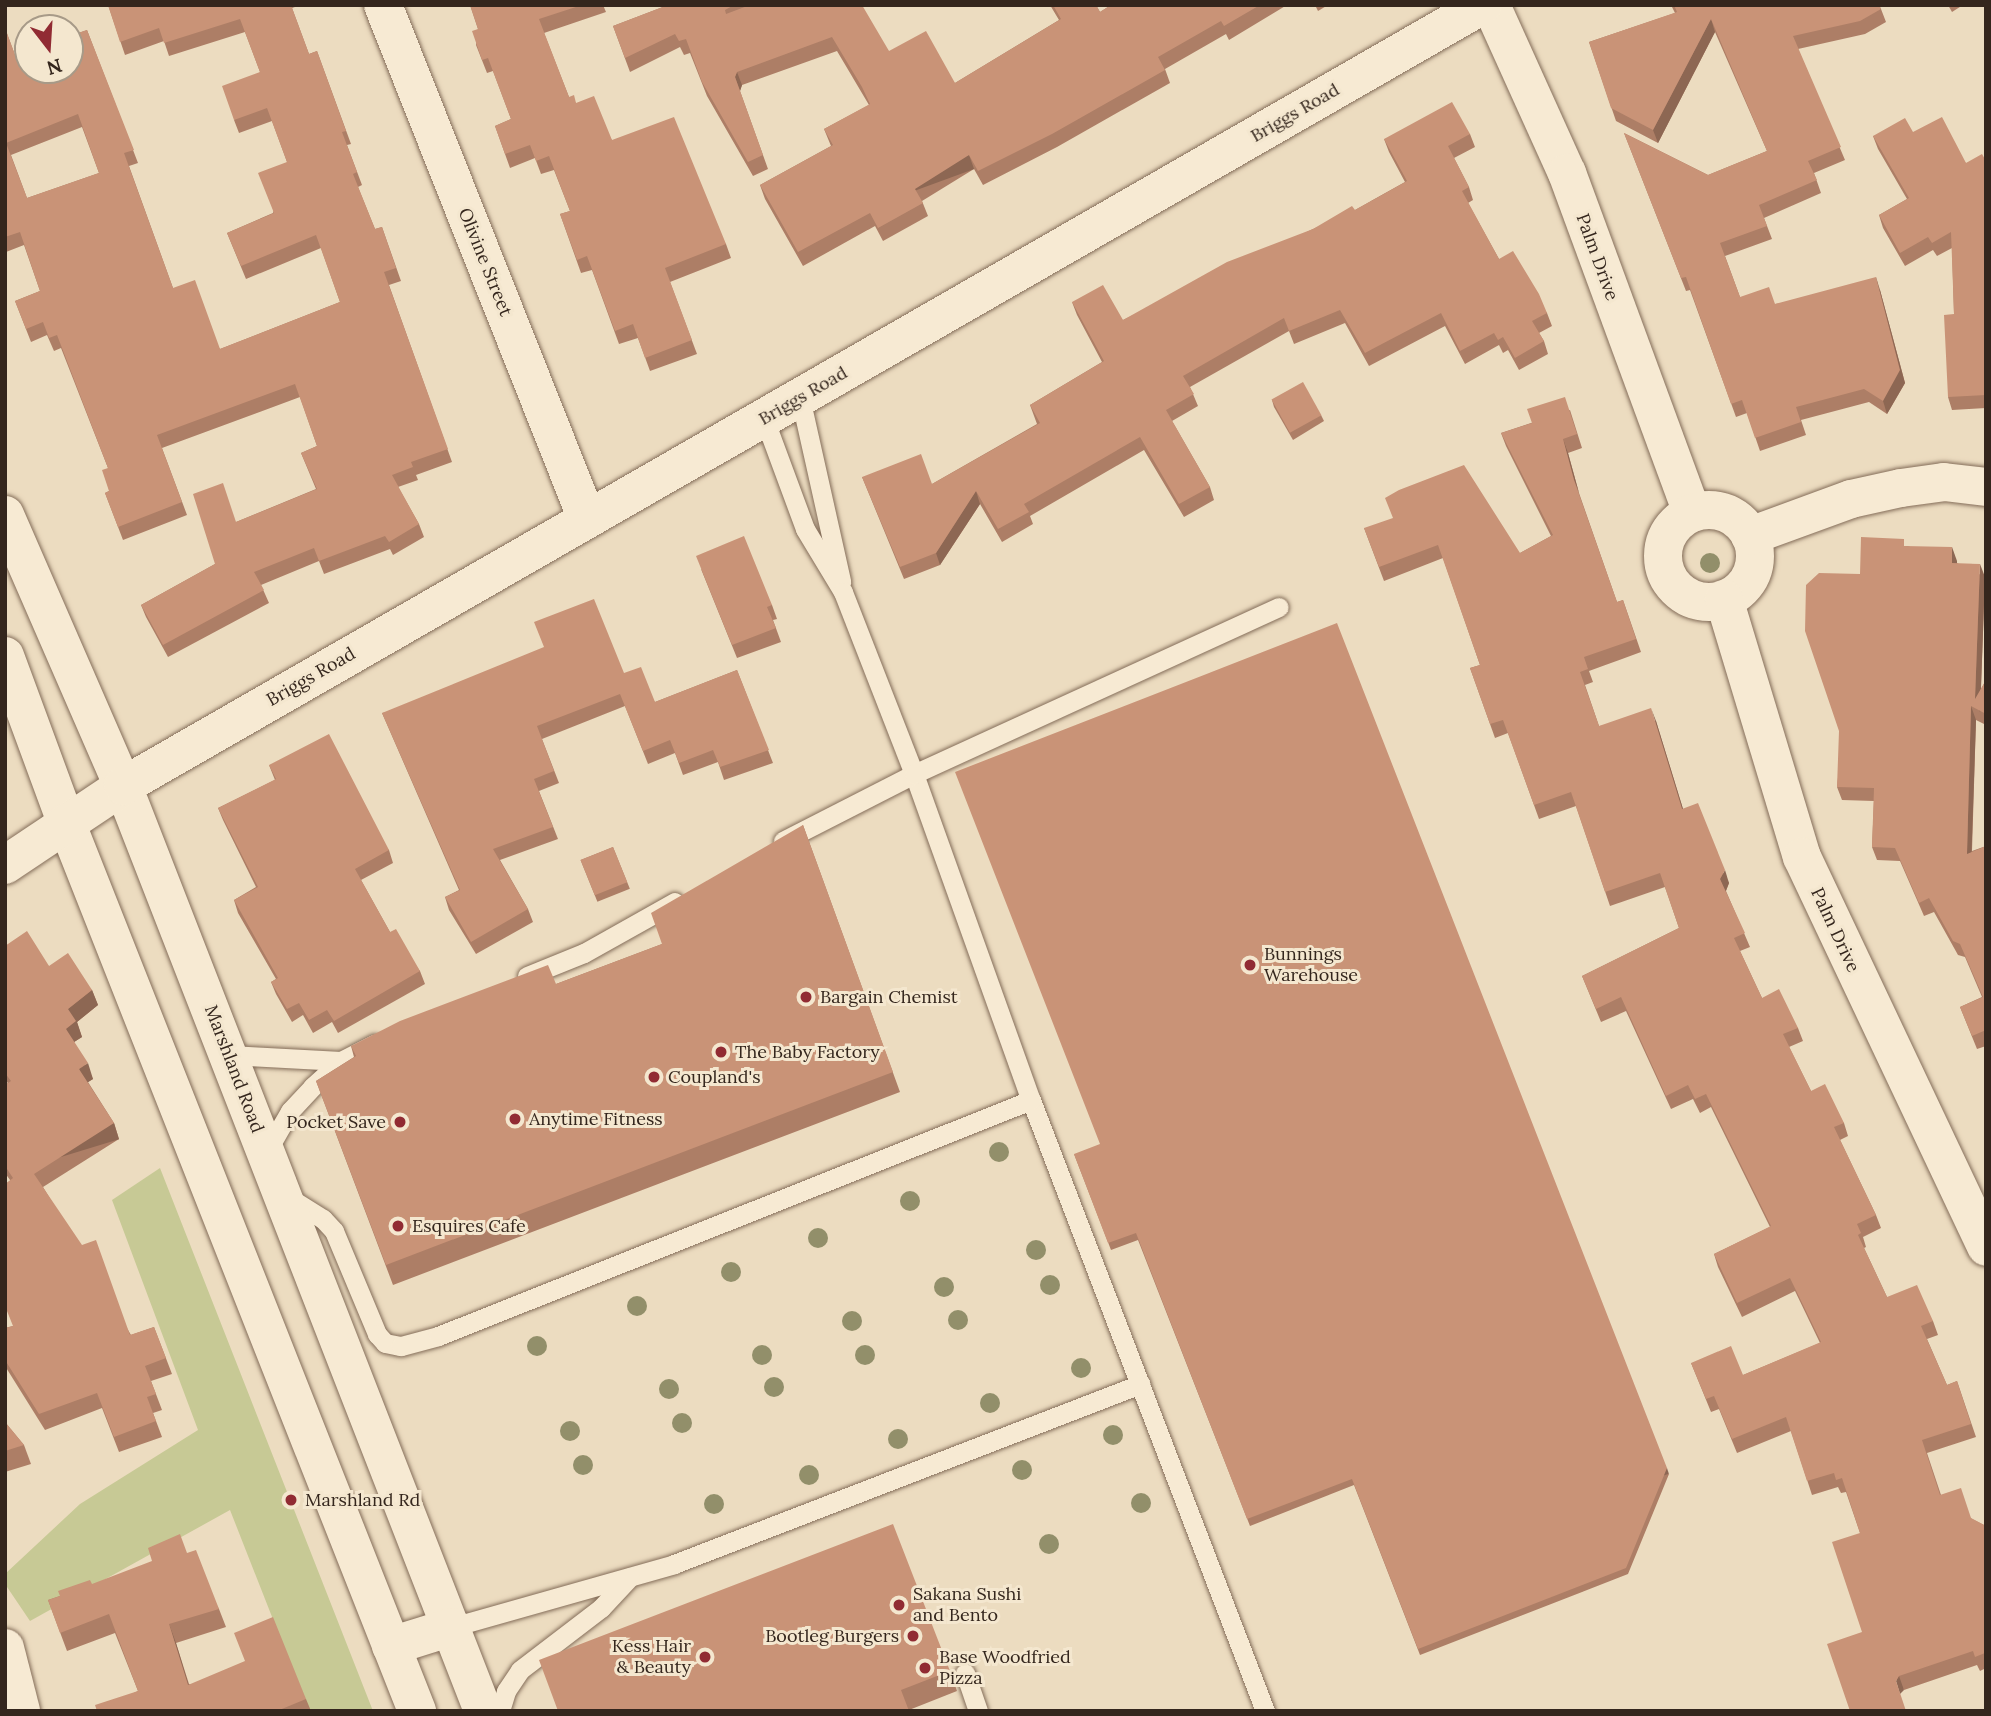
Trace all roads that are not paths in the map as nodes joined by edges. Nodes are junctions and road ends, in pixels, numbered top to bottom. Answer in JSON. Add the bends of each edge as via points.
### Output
{"nodes":[{"id":1,"x":383,"y":5,"type":"edge"},
{"id":2,"x":1483,"y":5,"type":"edge"},
{"id":3,"x":1491,"y":5,"type":"edge"},
{"id":4,"x":800,"y":397,"type":"junction"},
{"id":5,"x":764,"y":418,"type":"junction"},
{"id":6,"x":1986,"y":487,"type":"edge"},
{"id":7,"x":1692,"y":513,"type":"junction"},
{"id":8,"x":5,"y":515,"type":"edge"},
{"id":9,"x":587,"y":519,"type":"junction"},
{"id":10,"x":1751,"y":536,"type":"junction"},
{"id":11,"x":843,"y":593,"type":"junction"},
{"id":12,"x":1724,"y":599,"type":"junction"},
{"id":13,"x":1279,"y":607,"type":"dead end"},
{"id":14,"x":5,"y":656,"type":"edge"},
{"id":15,"x":914,"y":774,"type":"junction"},
{"id":16,"x":123,"y":786,"type":"junction"},
{"id":17,"x":66,"y":822,"type":"junction"},
{"id":18,"x":762,"y":853,"type":"edge"},
{"id":19,"x":5,"y":865,"type":"edge"},
{"id":20,"x":691,"y":893,"type":"edge"},
{"id":21,"x":512,"y":982,"type":"edge"},
{"id":22,"x":390,"y":1036,"type":"edge"},
{"id":23,"x":229,"y":1055,"type":"junction"},
{"id":24,"x":341,"y":1061,"type":"junction"},
{"id":25,"x":1031,"y":1100,"type":"junction"},
{"id":26,"x":266,"y":1152,"type":"junction"},
{"id":27,"x":282,"y":1193,"type":"junction"},
{"id":28,"x":1986,"y":1247,"type":"edge"},
{"id":29,"x":1140,"y":1384,"type":"junction"},
{"id":30,"x":631,"y":1576,"type":"junction"},
{"id":31,"x":452,"y":1627,"type":"junction"},
{"id":32,"x":391,"y":1646,"type":"junction"},
{"id":33,"x":5,"y":1648,"type":"edge"},
{"id":34,"x":965,"y":1673,"type":"dead end"},
{"id":35,"x":21,"y":1711,"type":"edge"},
{"id":36,"x":417,"y":1711,"type":"edge"},
{"id":37,"x":483,"y":1711,"type":"edge"},
{"id":38,"x":500,"y":1711,"type":"edge"},
{"id":39,"x":978,"y":1711,"type":"edge"},
{"id":40,"x":1265,"y":1711,"type":"edge"}],
"edges":[{"from":1,"to":9,"type":"main road","name":"Olivine Street"},
{"from":2,"to":4,"type":"main road","name":"Briggs Road"},
{"from":3,"to":7,"type":"main road","name":"Palm Drive","via":[[1567,173]]},
{"from":4,"to":5,"type":"main road","name":"Briggs Road"},
{"from":4,"to":11,"type":"lane"},
{"from":5,"to":9,"type":"main road","name":"Briggs Road"},
{"from":5,"to":11,"type":"lane","via":[[805,529]]},
{"from":6,"to":10,"type":"main road","via":[[1944,482],[1901,488],[1852,499]]},
{"from":7,"to":10,"type":"main road","via":[[1705,510],[1732,516]]},
{"from":7,"to":12,"type":"main road","via":[[1678,521],[1666,541],[1664,564],[1669,579],[1692,598]]},
{"from":8,"to":16,"type":"main road","name":"Marshland Road"},
{"from":9,"to":16,"type":"main road","name":"Briggs Road"},
{"from":10,"to":12,"type":"main road","via":[[1754,566],[1748,580]]},
{"from":11,"to":15,"type":"lane"},
{"from":12,"to":28,"type":"main road","name":"Palm Drive","via":[[1802,857]]},
{"from":13,"to":15,"type":"lane"},
{"from":14,"to":17,"type":"main road"},
{"from":15,"to":18,"type":"lane"},
{"from":15,"to":25,"type":"lane"},
{"from":16,"to":17,"type":"main road","name":"Briggs Road"},
{"from":16,"to":23,"type":"main road","name":"Marshland Road"},
{"from":17,"to":19,"type":"main road","name":"Briggs Road"},
{"from":17,"to":32,"type":"main road"},
{"from":20,"to":21,"type":"lane","via":[[584,953]]},
{"from":22,"to":24,"type":"lane"},
{"from":23,"to":24,"type":"lane"},
{"from":23,"to":26,"type":"main road","name":"Marshland Road"},
{"from":24,"to":26,"type":"lane","via":[[290,1111]]},
{"from":25,"to":27,"type":"lane","via":[[414,1344],[382,1341],[334,1231]]},
{"from":25,"to":29,"type":"lane"},
{"from":26,"to":27,"type":"main road","name":"Marshland Road"},
{"from":27,"to":31,"type":"main road","name":"Marshland Road"},
{"from":29,"to":30,"type":"lane","via":[[674,1564]]},
{"from":29,"to":40,"type":"lane"},
{"from":30,"to":31,"type":"lane"},
{"from":30,"to":38,"type":"lane","via":[[601,1608],[520,1670]]},
{"from":31,"to":32,"type":"main road"},
{"from":31,"to":37,"type":"main road","name":"Marshland Road"},
{"from":32,"to":36,"type":"main road"},
{"from":33,"to":35,"type":"main road"},
{"from":34,"to":39,"type":"lane"}]}
